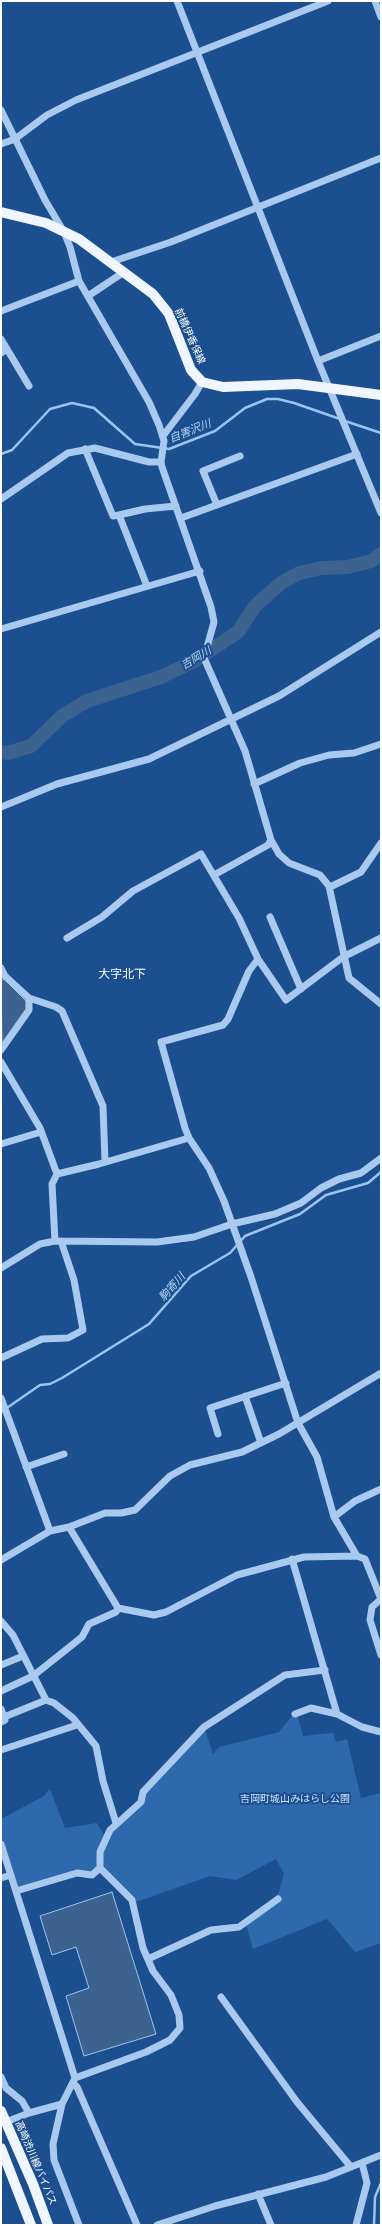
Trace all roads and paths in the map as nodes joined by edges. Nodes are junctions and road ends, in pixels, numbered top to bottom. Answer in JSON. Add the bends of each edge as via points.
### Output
{"nodes":[{"id":1,"x":177,"y":1,"type":"edge"},
{"id":2,"x":328,"y":1,"type":"edge"},
{"id":3,"x":375,"y":1,"type":"edge"},
{"id":4,"x":381,"y":17,"type":"edge"},
{"id":5,"x":197,"y":53,"type":"junction"},
{"id":6,"x":1,"y":110,"type":"edge"},
{"id":7,"x":15,"y":139,"type":"junction"},
{"id":8,"x":1,"y":144,"type":"edge"},
{"id":9,"x":381,"y":158,"type":"edge"},
{"id":10,"x":258,"y":207,"type":"junction"},
{"id":11,"x":1,"y":212,"type":"edge"},
{"id":12,"x":64,"y":232,"type":"junction"},
{"id":13,"x":111,"y":262,"type":"junction"},
{"id":14,"x":124,"y":272,"type":"junction"},
{"id":15,"x":79,"y":281,"type":"junction"},
{"id":16,"x":88,"y":296,"type":"junction"},
{"id":17,"x":1,"y":311,"type":"edge"},
{"id":18,"x":381,"y":336,"type":"edge"},
{"id":19,"x":1,"y":339,"type":"edge"},
{"id":20,"x":4,"y":351,"type":"edge"},
{"id":21,"x":318,"y":361,"type":"junction"},
{"id":22,"x":202,"y":382,"type":"junction"},
{"id":23,"x":29,"y":386,"type":"dead end"},
{"id":24,"x":330,"y":389,"type":"junction"},
{"id":25,"x":381,"y":395,"type":"edge"},
{"id":26,"x":163,"y":439,"type":"junction"},
{"id":27,"x":85,"y":449,"type":"junction"},
{"id":28,"x":357,"y":454,"type":"junction"},
{"id":29,"x":240,"y":456,"type":"dead end"},
{"id":30,"x":161,"y":459,"type":"junction"},
{"id":31,"x":1,"y":499,"type":"edge"},
{"id":32,"x":217,"y":505,"type":"junction"},
{"id":33,"x":176,"y":506,"type":"junction"},
{"id":34,"x":381,"y":513,"type":"edge"},
{"id":35,"x":119,"y":515,"type":"junction"},
{"id":36,"x":181,"y":518,"type":"junction"},
{"id":37,"x":200,"y":570,"type":"junction"},
{"id":38,"x":147,"y":586,"type":"junction"},
{"id":39,"x":1,"y":629,"type":"edge"},
{"id":40,"x":381,"y":632,"type":"edge"},
{"id":41,"x":230,"y":720,"type":"junction"},
{"id":42,"x":381,"y":744,"type":"edge"},
{"id":43,"x":254,"y":784,"type":"junction"},
{"id":44,"x":1,"y":807,"type":"edge"},
{"id":45,"x":271,"y":840,"type":"junction"},
{"id":46,"x":381,"y":844,"type":"edge"},
{"id":47,"x":214,"y":875,"type":"junction"},
{"id":48,"x":330,"y":887,"type":"junction"},
{"id":49,"x":270,"y":917,"type":"dead end"},
{"id":50,"x":67,"y":938,"type":"dead end"},
{"id":51,"x":381,"y":938,"type":"edge"},
{"id":52,"x":343,"y":957,"type":"junction"},
{"id":53,"x":258,"y":960,"type":"junction"},
{"id":54,"x":1,"y":968,"type":"edge"},
{"id":55,"x":301,"y":989,"type":"junction"},
{"id":56,"x":28,"y":998,"type":"junction"},
{"id":57,"x":381,"y":1004,"type":"edge"},
{"id":58,"x":1,"y":1050,"type":"edge"},
{"id":59,"x":1,"y":1062,"type":"edge"},
{"id":60,"x":41,"y":1132,"type":"junction"},
{"id":61,"x":189,"y":1138,"type":"junction"},
{"id":62,"x":1,"y":1144,"type":"edge"},
{"id":63,"x":381,"y":1158,"type":"edge"},
{"id":64,"x":105,"y":1162,"type":"junction"},
{"id":65,"x":57,"y":1174,"type":"junction"},
{"id":66,"x":232,"y":1224,"type":"junction"},
{"id":67,"x":58,"y":1241,"type":"junction"},
{"id":68,"x":1,"y":1268,"type":"edge"},
{"id":69,"x":1,"y":1358,"type":"edge"},
{"id":70,"x":381,"y":1373,"type":"edge"},
{"id":71,"x":286,"y":1383,"type":"junction"},
{"id":72,"x":245,"y":1396,"type":"junction"},
{"id":73,"x":1,"y":1398,"type":"edge"},
{"id":74,"x":298,"y":1422,"type":"junction"},
{"id":75,"x":218,"y":1434,"type":"dead end"},
{"id":76,"x":261,"y":1443,"type":"junction"},
{"id":77,"x":64,"y":1454,"type":"dead end"},
{"id":78,"x":26,"y":1467,"type":"junction"},
{"id":79,"x":381,"y":1489,"type":"edge"},
{"id":80,"x":334,"y":1517,"type":"junction"},
{"id":81,"x":70,"y":1527,"type":"junction"},
{"id":82,"x":50,"y":1531,"type":"junction"},
{"id":83,"x":357,"y":1556,"type":"junction"},
{"id":84,"x":292,"y":1559,"type":"junction"},
{"id":85,"x":1,"y":1560,"type":"edge"},
{"id":86,"x":118,"y":1608,"type":"junction"},
{"id":87,"x":1,"y":1621,"type":"edge"},
{"id":88,"x":23,"y":1656,"type":"junction"},
{"id":89,"x":381,"y":1656,"type":"edge"},
{"id":90,"x":1,"y":1665,"type":"edge"},
{"id":91,"x":325,"y":1670,"type":"junction"},
{"id":92,"x":33,"y":1676,"type":"junction"},
{"id":93,"x":1,"y":1691,"type":"edge"},
{"id":94,"x":46,"y":1700,"type":"junction"},
{"id":95,"x":1,"y":1709,"type":"edge"},
{"id":96,"x":295,"y":1714,"type":"dead end"},
{"id":97,"x":337,"y":1714,"type":"junction"},
{"id":98,"x":2,"y":1719,"type":"edge"},
{"id":99,"x":77,"y":1725,"type":"junction"},
{"id":100,"x":381,"y":1732,"type":"edge"},
{"id":101,"x":1,"y":1750,"type":"edge"},
{"id":102,"x":116,"y":1823,"type":"junction"},
{"id":103,"x":1,"y":1844,"type":"edge"},
{"id":104,"x":100,"y":1868,"type":"junction"},
{"id":105,"x":11,"y":1875,"type":"junction"},
{"id":106,"x":1,"y":1878,"type":"edge"},
{"id":107,"x":16,"y":1891,"type":"junction"},
{"id":108,"x":278,"y":1899,"type":"dead end"},
{"id":109,"x":148,"y":1959,"type":"junction"},
{"id":110,"x":221,"y":1997,"type":"dead end"},
{"id":111,"x":1,"y":2077,"type":"edge"},
{"id":112,"x":74,"y":2081,"type":"junction"},
{"id":113,"x":62,"y":2104,"type":"junction"},
{"id":114,"x":1,"y":2111,"type":"edge"},
{"id":115,"x":29,"y":2113,"type":"junction"},
{"id":116,"x":6,"y":2122,"type":"junction"},
{"id":117,"x":1,"y":2148,"type":"edge"},
{"id":118,"x":381,"y":2155,"type":"edge"},
{"id":119,"x":362,"y":2163,"type":"junction"},
{"id":120,"x":351,"y":2167,"type":"junction"},
{"id":121,"x":258,"y":2194,"type":"junction"},
{"id":122,"x":31,"y":2225,"type":"edge"},
{"id":123,"x":48,"y":2225,"type":"edge"},
{"id":124,"x":80,"y":2225,"type":"edge"},
{"id":125,"x":137,"y":2225,"type":"edge"},
{"id":126,"x":157,"y":2225,"type":"edge"},
{"id":127,"x":271,"y":2225,"type":"edge"},
{"id":128,"x":356,"y":2225,"type":"edge"}],
"edges":[{"from":1,"to":5,"type":"street"},
{"from":2,"to":5,"type":"street"},
{"from":3,"to":4,"type":"street"},
{"from":5,"to":7,"type":"street","via":[[76,100],[47,115]]},
{"from":5,"to":10,"type":"street"},
{"from":6,"to":7,"type":"street"},
{"from":7,"to":8,"type":"street"},
{"from":7,"to":12,"type":"street"},
{"from":9,"to":10,"type":"street"},
{"from":10,"to":13,"type":"street","via":[[171,242]]},
{"from":10,"to":21,"type":"street"},
{"from":11,"to":12,"type":"main road","name":"前橋伊香保線","via":[[46,222]]},
{"from":12,"to":13,"type":"main road","name":"前橋伊香保線"},
{"from":12,"to":15,"type":"street"},
{"from":13,"to":14,"type":"main road","name":"前橋伊香保線"},
{"from":14,"to":16,"type":"street"},
{"from":14,"to":22,"type":"main road","name":"前橋伊香保線","via":[[153,294],[162,305],[173,322],[191,370]]},
{"from":15,"to":16,"type":"street"},
{"from":15,"to":17,"type":"street"},
{"from":16,"to":26,"type":"street","via":[[149,402]]},
{"from":18,"to":21,"type":"street"},
{"from":19,"to":20,"type":"street"},
{"from":20,"to":23,"type":"street"},
{"from":21,"to":24,"type":"street"},
{"from":22,"to":24,"type":"main road","via":[[223,387],[280,384]]},
{"from":22,"to":26,"type":"street"},
{"from":24,"to":25,"type":"main road"},
{"from":24,"to":28,"type":"street"},
{"from":26,"to":30,"type":"street"},
{"from":27,"to":30,"type":"street","via":[[95,448],[149,462]]},
{"from":27,"to":31,"type":"street","via":[[68,453]]},
{"from":27,"to":35,"type":"street","via":[[113,516]]},
{"from":28,"to":32,"type":"street"},
{"from":28,"to":34,"type":"street"},
{"from":29,"to":32,"type":"street","via":[[203,471]]},
{"from":30,"to":33,"type":"street"},
{"from":32,"to":36,"type":"street"},
{"from":33,"to":35,"type":"street"},
{"from":33,"to":36,"type":"street"},
{"from":35,"to":38,"type":"street"},
{"from":36,"to":37,"type":"street"},
{"from":37,"to":38,"type":"street"},
{"from":37,"to":41,"type":"street","via":[[214,622],[204,658]]},
{"from":38,"to":39,"type":"street"},
{"from":40,"to":41,"type":"street","via":[[279,696]]},
{"from":41,"to":43,"type":"street","via":[[245,751]]},
{"from":41,"to":44,"type":"street","via":[[149,759],[57,784]]},
{"from":42,"to":43,"type":"street","via":[[354,753],[329,755],[300,763]]},
{"from":43,"to":45,"type":"street"},
{"from":45,"to":47,"type":"street"},
{"from":45,"to":48,"type":"street","via":[[279,854],[289,863],[320,875]]},
{"from":46,"to":48,"type":"street","via":[[361,872]]},
{"from":47,"to":50,"type":"street","via":[[201,854],[133,891],[102,917]]},
{"from":47,"to":53,"type":"street","via":[[239,918]]},
{"from":48,"to":52,"type":"street"},
{"from":49,"to":55,"type":"street"},
{"from":51,"to":52,"type":"street"},
{"from":52,"to":55,"type":"street"},
{"from":52,"to":57,"type":"street","via":[[349,978]]},
{"from":53,"to":55,"type":"street","via":[[286,1000]]},
{"from":53,"to":61,"type":"street","via":[[249,971],[223,1025],[161,1042]]},
{"from":54,"to":56,"type":"street","via":[[5,976]]},
{"from":56,"to":58,"type":"street","via":[[29,1010]]},
{"from":56,"to":64,"type":"street","via":[[62,1011],[70,1028],[104,1106]]},
{"from":59,"to":60,"type":"street"},
{"from":60,"to":62,"type":"street"},
{"from":60,"to":65,"type":"street"},
{"from":61,"to":64,"type":"street"},
{"from":61,"to":66,"type":"street","via":[[209,1168]]},
{"from":63,"to":66,"type":"street","via":[[361,1173],[339,1179],[321,1188],[301,1203],[275,1214]]},
{"from":64,"to":65,"type":"street"},
{"from":65,"to":67,"type":"street","via":[[52,1184]]},
{"from":66,"to":67,"type":"street","via":[[194,1237],[157,1242]]},
{"from":66,"to":71,"type":"street"},
{"from":67,"to":68,"type":"street","via":[[40,1244]]},
{"from":67,"to":69,"type":"street","via":[[74,1280],[83,1330],[68,1338],[42,1339]]},
{"from":70,"to":74,"type":"street"},
{"from":71,"to":72,"type":"street"},
{"from":71,"to":74,"type":"street"},
{"from":72,"to":75,"type":"street","via":[[210,1408]]},
{"from":72,"to":76,"type":"street"},
{"from":73,"to":78,"type":"street"},
{"from":74,"to":76,"type":"street"},
{"from":74,"to":80,"type":"street","via":[[317,1457]]},
{"from":76,"to":81,"type":"street","via":[[242,1452],[190,1465],[170,1476],[135,1510],[105,1513]]},
{"from":77,"to":78,"type":"street"},
{"from":78,"to":82,"type":"street"},
{"from":79,"to":80,"type":"street","via":[[355,1501]]},
{"from":80,"to":83,"type":"street"},
{"from":81,"to":82,"type":"street"},
{"from":81,"to":86,"type":"street"},
{"from":82,"to":85,"type":"street"},
{"from":83,"to":84,"type":"street"},
{"from":83,"to":89,"type":"street","via":[[365,1559],[381,1599],[372,1607],[370,1620]]},
{"from":84,"to":86,"type":"street","via":[[237,1575],[166,1612],[154,1615]]},
{"from":84,"to":91,"type":"street"},
{"from":86,"to":92,"type":"street","via":[[116,1612],[89,1624],[82,1637]]},
{"from":87,"to":88,"type":"street","via":[[13,1635]]},
{"from":88,"to":90,"type":"street"},
{"from":88,"to":92,"type":"street"},
{"from":91,"to":97,"type":"street"},
{"from":91,"to":102,"type":"street","via":[[286,1675],[204,1727],[143,1792],[141,1802]]},
{"from":92,"to":93,"type":"street"},
{"from":92,"to":94,"type":"street"},
{"from":94,"to":98,"type":"street"},
{"from":94,"to":99,"type":"street","via":[[73,1718]]},
{"from":95,"to":98,"type":"street"},
{"from":96,"to":97,"type":"street","via":[[310,1708]]},
{"from":97,"to":100,"type":"street","via":[[362,1727]]},
{"from":99,"to":101,"type":"street"},
{"from":99,"to":102,"type":"street","via":[[96,1746],[103,1782]]},
{"from":102,"to":104,"type":"street","via":[[103,1841]]},
{"from":103,"to":105,"type":"street"},
{"from":104,"to":107,"type":"street","via":[[92,1875],[77,1873]]},
{"from":104,"to":109,"type":"street","via":[[132,1900]]},
{"from":105,"to":106,"type":"street"},
{"from":105,"to":107,"type":"street"},
{"from":107,"to":112,"type":"street"},
{"from":108,"to":109,"type":"street","via":[[243,1925],[211,1930]]},
{"from":109,"to":112,"type":"street","via":[[170,1995],[179,2015],[180,2028],[170,2040],[146,2052]]},
{"from":110,"to":120,"type":"street","via":[[297,2102]]},
{"from":111,"to":115,"type":"street","via":[[6,2088],[22,2101]]},
{"from":112,"to":113,"type":"street"},
{"from":112,"to":125,"type":"street"},
{"from":113,"to":115,"type":"street"},
{"from":113,"to":124,"type":"street","via":[[53,2144],[54,2160]]},
{"from":114,"to":116,"type":"main road","name":"高崎渋川線バイパス"},
{"from":115,"to":116,"type":"street"},
{"from":116,"to":123,"type":"main road","name":"高崎渋川線バイパス"},
{"from":117,"to":122,"type":"main road"},
{"from":118,"to":119,"type":"street"},
{"from":119,"to":120,"type":"street"},
{"from":119,"to":128,"type":"street","via":[[367,2183]]},
{"from":120,"to":121,"type":"street","via":[[305,2183]]},
{"from":121,"to":126,"type":"street"},
{"from":121,"to":127,"type":"street"}]}
